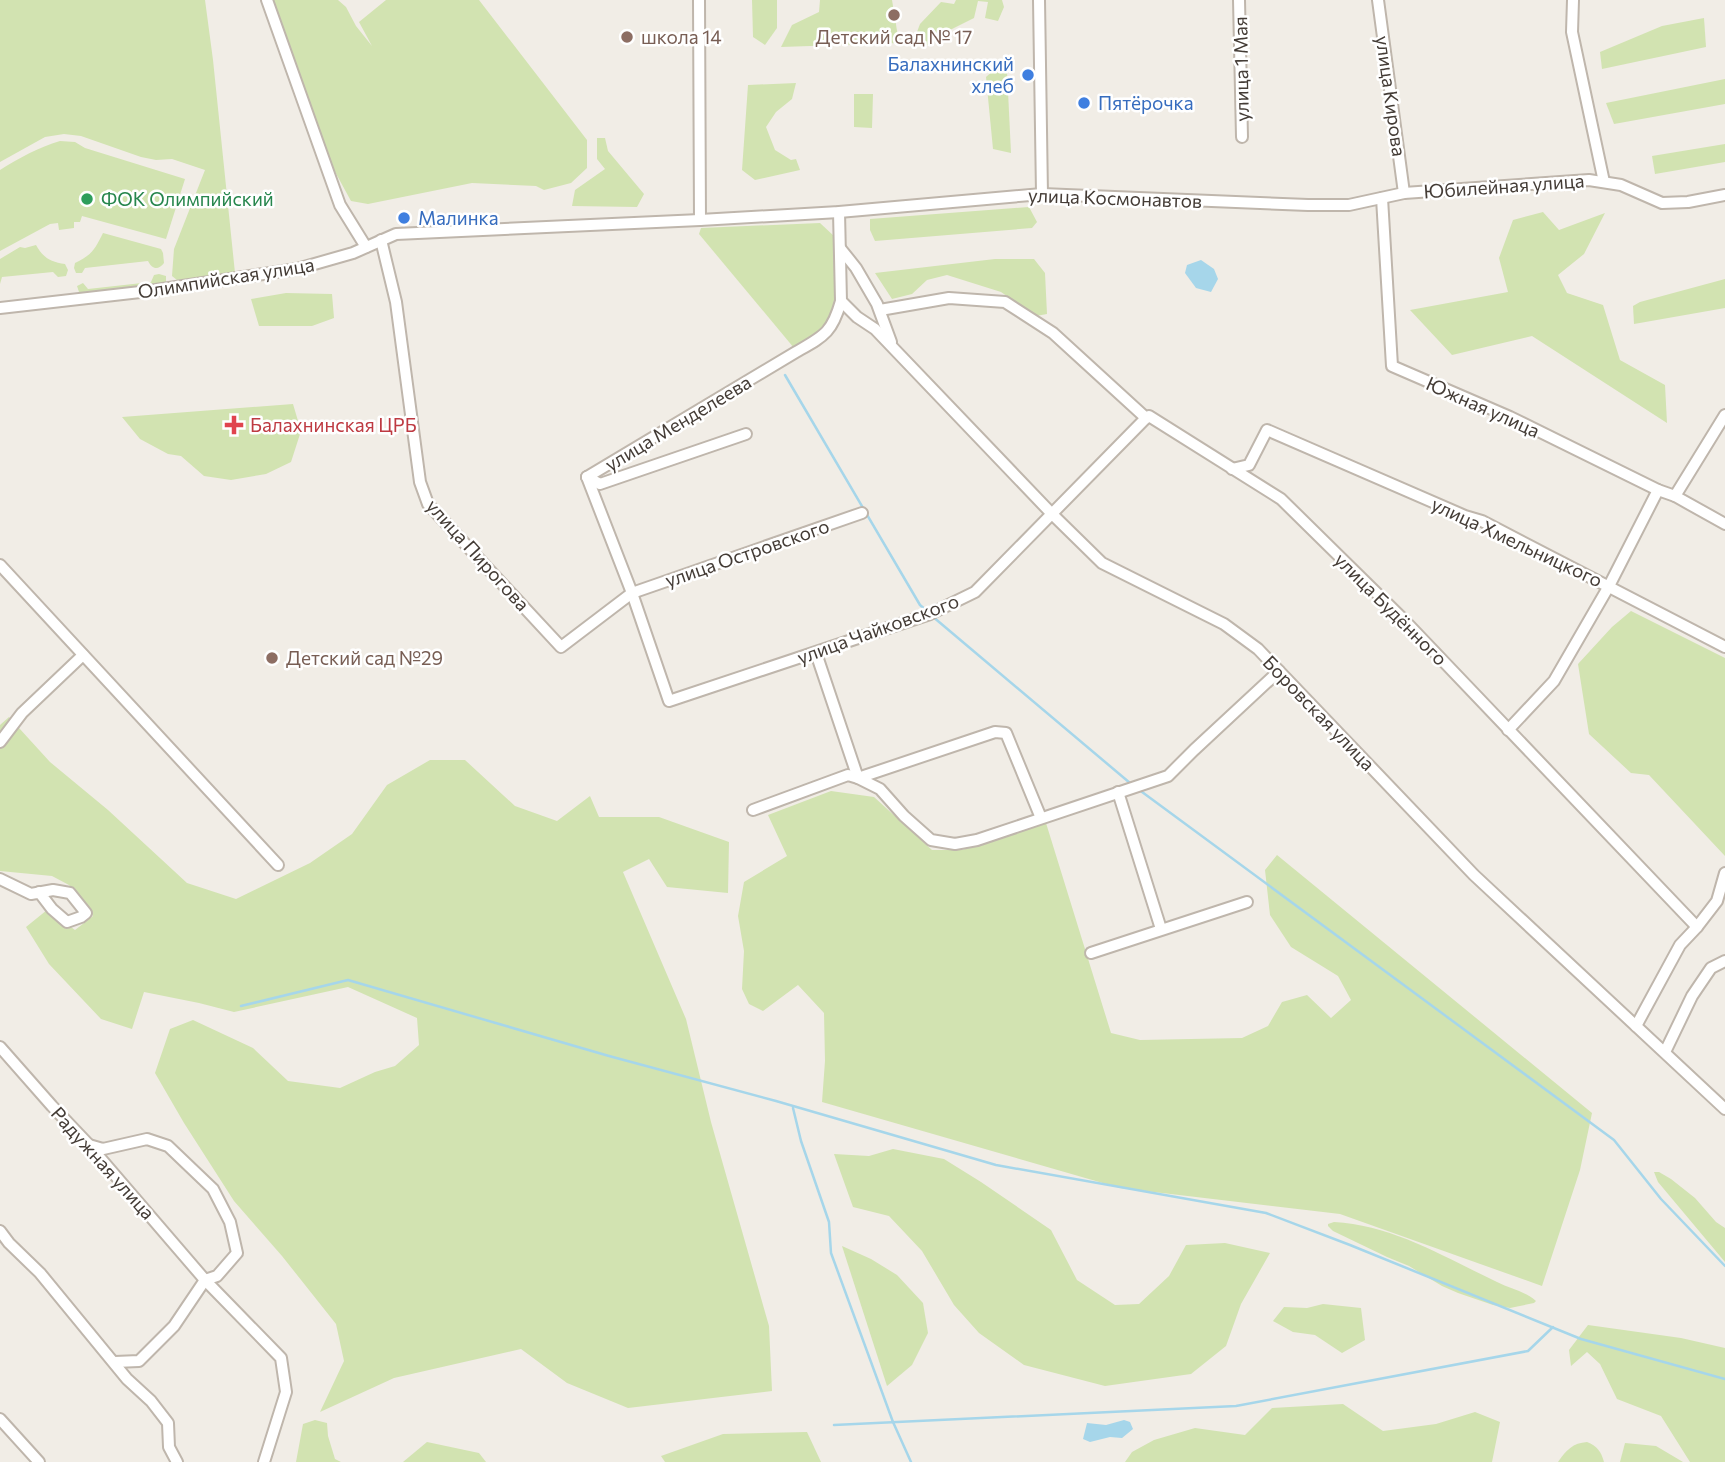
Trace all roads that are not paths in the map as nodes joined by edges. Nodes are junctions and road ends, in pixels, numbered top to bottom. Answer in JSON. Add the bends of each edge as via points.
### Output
{"nodes":[{"id":1,"x":267,"y":0,"type":"edge"},
{"id":2,"x":699,"y":0,"type":"edge"},
{"id":3,"x":1039,"y":0,"type":"edge"},
{"id":4,"x":1239,"y":0,"type":"edge"},
{"id":5,"x":1378,"y":0,"type":"edge"},
{"id":6,"x":1573,"y":0,"type":"edge"},
{"id":7,"x":1242,"y":137,"type":"dead end"},
{"id":8,"x":1604,"y":182,"type":"junction"},
{"id":9,"x":1404,"y":193,"type":"junction"},
{"id":10,"x":1042,"y":194,"type":"junction"},
{"id":11,"x":1725,"y":195,"type":"edge"},
{"id":12,"x":1382,"y":198,"type":"junction"},
{"id":13,"x":839,"y":212,"type":"junction"},
{"id":14,"x":699,"y":220,"type":"junction"},
{"id":15,"x":382,"y":240,"type":"junction"},
{"id":16,"x":366,"y":247,"type":"junction"},
{"id":17,"x":840,"y":248,"type":"junction"},
{"id":18,"x":841,"y":301,"type":"junction"},
{"id":19,"x":0,"y":308,"type":"edge"},
{"id":20,"x":880,"y":310,"type":"junction"},
{"id":21,"x":857,"y":317,"type":"junction"},
{"id":22,"x":836,"y":320,"type":"junction"},
{"id":23,"x":893,"y":348,"type":"junction"},
{"id":24,"x":1725,"y":415,"type":"edge"},
{"id":25,"x":1146,"y":418,"type":"junction"},
{"id":26,"x":746,"y":434,"type":"dead end"},
{"id":27,"x":1232,"y":469,"type":"junction"},
{"id":28,"x":587,"y":477,"type":"junction"},
{"id":29,"x":1658,"y":490,"type":"junction"},
{"id":30,"x":1675,"y":496,"type":"junction"},
{"id":31,"x":862,"y":513,"type":"dead end"},
{"id":32,"x":1052,"y":514,"type":"junction"},
{"id":33,"x":1725,"y":524,"type":"edge"},
{"id":34,"x":0,"y":565,"type":"edge"},
{"id":35,"x":1609,"y":586,"type":"junction"},
{"id":36,"x":632,"y":593,"type":"junction"},
{"id":37,"x":1725,"y":647,"type":"edge"},
{"id":38,"x":816,"y":653,"type":"junction"},
{"id":39,"x":83,"y":654,"type":"junction"},
{"id":40,"x":1279,"y":671,"type":"junction"},
{"id":41,"x":1508,"y":730,"type":"junction"},
{"id":42,"x":0,"y":742,"type":"edge"},
{"id":43,"x":858,"y":778,"type":"junction"},
{"id":44,"x":1118,"y":792,"type":"junction"},
{"id":45,"x":753,"y":810,"type":"dead end"},
{"id":46,"x":1041,"y":818,"type":"junction"},
{"id":47,"x":278,"y":865,"type":"dead end"},
{"id":48,"x":1725,"y":873,"type":"edge"},
{"id":49,"x":0,"y":879,"type":"edge"},
{"id":50,"x":39,"y":892,"type":"dead end"},
{"id":51,"x":1247,"y":902,"type":"dead end"},
{"id":52,"x":1697,"y":927,"type":"junction"},
{"id":53,"x":1161,"y":929,"type":"junction"},
{"id":54,"x":1091,"y":953,"type":"dead end"},
{"id":55,"x":1725,"y":961,"type":"edge"},
{"id":56,"x":1636,"y":1026,"type":"junction"},
{"id":57,"x":0,"y":1046,"type":"edge"},
{"id":58,"x":1665,"y":1052,"type":"junction"},
{"id":59,"x":1725,"y":1109,"type":"edge"},
{"id":60,"x":89,"y":1145,"type":"junction"},
{"id":61,"x":0,"y":1231,"type":"edge"},
{"id":62,"x":205,"y":1280,"type":"junction"},
{"id":63,"x":115,"y":1363,"type":"junction"},
{"id":64,"x":0,"y":1419,"type":"edge"},
{"id":65,"x":39,"y":1462,"type":"edge"},
{"id":66,"x":177,"y":1462,"type":"edge"},
{"id":67,"x":264,"y":1462,"type":"edge"}],
"edges":[{"from":1,"to":16,"type":"street","via":[[340,205]]},
{"from":2,"to":14,"type":"street"},
{"from":3,"to":10,"type":"street"},
{"from":4,"to":7,"type":"street","name":"улица 1 Мая"},
{"from":5,"to":9,"type":"street","name":"улица Кирова"},
{"from":6,"to":8,"type":"street","via":[[1572,32]]},
{"from":8,"to":9,"type":"street","name":"Юбилейная улица"},
{"from":8,"to":11,"type":"street","name":"Юбилейная улица","via":[[1662,202]]},
{"from":9,"to":12,"type":"street","name":"улица Космонавтов"},
{"from":10,"to":12,"type":"street","name":"улица Космонавтов","via":[[1308,205],[1349,205]]},
{"from":10,"to":13,"type":"street","name":"улица Космонавтов"},
{"from":12,"to":29,"type":"street","name":"Южная улица","via":[[1392,366],[1510,417]]},
{"from":13,"to":14,"type":"street","name":"улица Космонавтов"},
{"from":13,"to":17,"type":"street"},
{"from":14,"to":15,"type":"street","name":"Олимпийская улица","via":[[396,234]]},
{"from":15,"to":16,"type":"street","name":"Олимпийская улица"},
{"from":15,"to":36,"type":"street","name":"улица Пирогова","via":[[396,302],[420,482],[428,504],[561,647]]},
{"from":16,"to":19,"type":"street","name":"Олимпийская улица","via":[[297,269]]},
{"from":17,"to":18,"type":"street"},
{"from":17,"to":20,"type":"street","name":"Боровская улица"},
{"from":18,"to":21,"type":"street","name":"Боровская улица"},
{"from":18,"to":22,"type":"street"},
{"from":20,"to":23,"type":"street","name":"Боровская улица"},
{"from":20,"to":25,"type":"street","name":"улица Будённого","via":[[949,299],[1005,302],[1053,332]]},
{"from":21,"to":22,"type":"street"},
{"from":21,"to":23,"type":"street","name":"Боровская улица"},
{"from":22,"to":28,"type":"street","name":"улица Менделеева","via":[[823,337]]},
{"from":23,"to":32,"type":"street","name":"Боровская улица"},
{"from":24,"to":30,"type":"street"},
{"from":25,"to":27,"type":"street","name":"улица Будённого"},
{"from":25,"to":32,"type":"street","name":"улица Чайковского"},
{"from":26,"to":28,"type":"street","name":"улица Менделеева","via":[[600,484]]},
{"from":27,"to":35,"type":"street","name":"улица Хмельницкого","via":[[1249,465],[1267,430],[1482,521]]},
{"from":27,"to":41,"type":"street","name":"улица Будённого","via":[[1280,499]]},
{"from":28,"to":36,"type":"street"},
{"from":29,"to":30,"type":"street","name":"Южная улица"},
{"from":29,"to":35,"type":"street"},
{"from":30,"to":33,"type":"street","name":"Южная улица"},
{"from":31,"to":36,"type":"street","name":"улица Островского"},
{"from":32,"to":38,"type":"street","name":"улица Чайковского","via":[[975,592],[930,614]]},
{"from":32,"to":40,"type":"street","name":"Боровская улица","via":[[1102,563],[1224,624]]},
{"from":34,"to":39,"type":"street"},
{"from":35,"to":37,"type":"street","name":"улица Хмельницкого"},
{"from":35,"to":41,"type":"street","via":[[1554,681]]},
{"from":36,"to":38,"type":"street","name":"улица Чайковского","via":[[669,701]]},
{"from":38,"to":43,"type":"street"},
{"from":39,"to":42,"type":"street","via":[[22,713]]},
{"from":39,"to":47,"type":"street"},
{"from":40,"to":44,"type":"street","via":[[1168,776]]},
{"from":40,"to":56,"type":"street","name":"Боровская улица","via":[[1474,875]]},
{"from":41,"to":52,"type":"street","name":"улица Будённого"},
{"from":43,"to":45,"type":"street","via":[[848,775]]},
{"from":43,"to":46,"type":"street","via":[[880,789],[931,840],[955,844],[977,840]]},
{"from":43,"to":46,"type":"street","via":[[995,732],[1006,733]]},
{"from":44,"to":46,"type":"street"},
{"from":44,"to":53,"type":"street"},
{"from":48,"to":52,"type":"street","via":[[1717,901]]},
{"from":49,"to":50,"type":"street","via":[[31,894]]},
{"from":51,"to":53,"type":"street"},
{"from":52,"to":56,"type":"street","via":[[1680,945]]},
{"from":53,"to":54,"type":"street"},
{"from":55,"to":58,"type":"street","via":[[1712,968],[1692,996]]},
{"from":56,"to":58,"type":"street","name":"Боровская улица"},
{"from":57,"to":60,"type":"street","name":"Радужная улица"},
{"from":58,"to":59,"type":"street","name":"Боровская улица"},
{"from":60,"to":62,"type":"street","name":"Радужная улица"},
{"from":60,"to":62,"type":"street","via":[[103,1149],[147,1139],[168,1146],[212,1189],[230,1222],[237,1253],[217,1276]]},
{"from":61,"to":63,"type":"street"},
{"from":62,"to":63,"type":"street","via":[[174,1326],[139,1361]]},
{"from":62,"to":67,"type":"street","name":"Радужная улица","via":[[281,1358],[286,1392]]},
{"from":63,"to":66,"type":"street","via":[[168,1423],[169,1447]]},
{"from":64,"to":65,"type":"street"}]}
